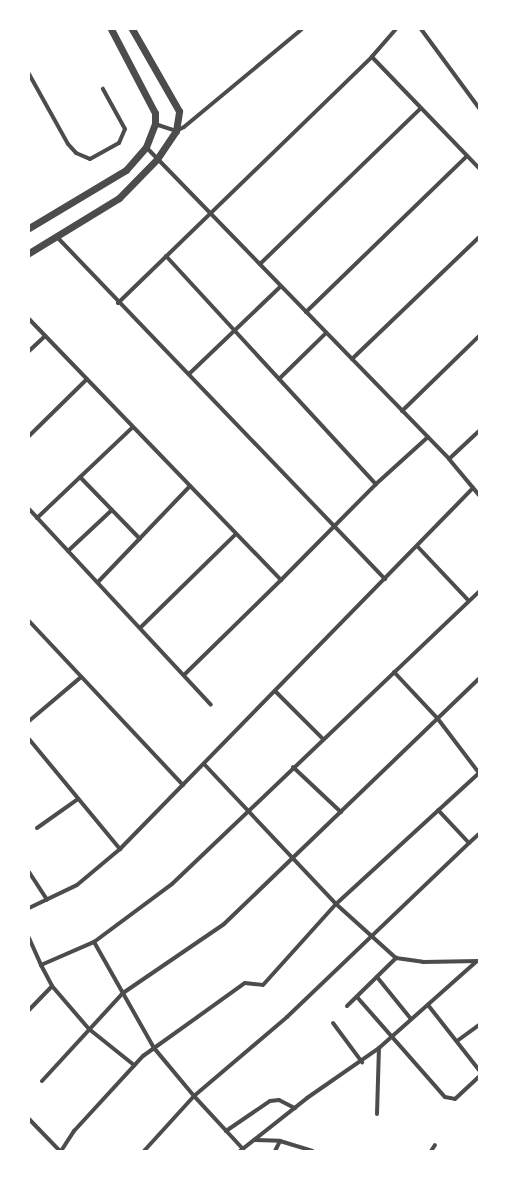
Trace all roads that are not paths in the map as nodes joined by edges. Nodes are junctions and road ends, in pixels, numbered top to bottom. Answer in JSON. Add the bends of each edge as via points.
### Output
{"nodes":[{"id":1,"x":111,"y":29,"type":"edge"},
{"id":2,"x":132,"y":29,"type":"edge"},
{"id":3,"x":302,"y":29,"type":"edge"},
{"id":4,"x":396,"y":29,"type":"edge"},
{"id":5,"x":420,"y":29,"type":"edge"},
{"id":6,"x":372,"y":57,"type":"junction"},
{"id":7,"x":29,"y":74,"type":"edge"},
{"id":8,"x":103,"y":89,"type":"dead end"},
{"id":9,"x":421,"y":108,"type":"junction"},
{"id":10,"x":479,"y":108,"type":"edge"},
{"id":11,"x":155,"y":124,"type":"junction"},
{"id":12,"x":176,"y":131,"type":"junction"},
{"id":13,"x":146,"y":147,"type":"junction"},
{"id":14,"x":468,"y":156,"type":"junction"},
{"id":15,"x":157,"y":159,"type":"junction"},
{"id":16,"x":479,"y":168,"type":"edge"},
{"id":17,"x":211,"y":214,"type":"junction"},
{"id":18,"x":29,"y":228,"type":"edge"},
{"id":19,"x":57,"y":237,"type":"junction"},
{"id":20,"x":479,"y":237,"type":"edge"},
{"id":21,"x":29,"y":253,"type":"edge"},
{"id":22,"x":166,"y":256,"type":"junction"},
{"id":23,"x":260,"y":264,"type":"junction"},
{"id":24,"x":281,"y":286,"type":"junction"},
{"id":25,"x":118,"y":303,"type":"junction"},
{"id":26,"x":306,"y":312,"type":"junction"},
{"id":27,"x":29,"y":319,"type":"edge"},
{"id":28,"x":234,"y":330,"type":"junction"},
{"id":29,"x":326,"y":333,"type":"junction"},
{"id":30,"x":45,"y":336,"type":"junction"},
{"id":31,"x":479,"y":336,"type":"edge"},
{"id":32,"x":29,"y":351,"type":"edge"},
{"id":33,"x":352,"y":359,"type":"junction"},
{"id":34,"x":189,"y":374,"type":"junction"},
{"id":35,"x":87,"y":379,"type":"junction"},
{"id":36,"x":279,"y":379,"type":"junction"},
{"id":37,"x":402,"y":411,"type":"junction"},
{"id":38,"x":133,"y":427,"type":"junction"},
{"id":39,"x":479,"y":431,"type":"edge"},
{"id":40,"x":29,"y":436,"type":"edge"},
{"id":41,"x":428,"y":437,"type":"junction"},
{"id":42,"x":449,"y":459,"type":"junction"},
{"id":43,"x":80,"y":477,"type":"junction"},
{"id":44,"x":376,"y":484,"type":"junction"},
{"id":45,"x":190,"y":486,"type":"junction"},
{"id":46,"x":473,"y":488,"type":"junction"},
{"id":47,"x":479,"y":495,"type":"edge"},
{"id":48,"x":29,"y":509,"type":"edge"},
{"id":49,"x":112,"y":510,"type":"junction"},
{"id":50,"x":37,"y":518,"type":"junction"},
{"id":51,"x":333,"y":526,"type":"junction"},
{"id":52,"x":236,"y":534,"type":"junction"},
{"id":53,"x":140,"y":539,"type":"junction"},
{"id":54,"x":418,"y":546,"type":"junction"},
{"id":55,"x":68,"y":551,"type":"junction"},
{"id":56,"x":385,"y":579,"type":"junction"},
{"id":57,"x":281,"y":580,"type":"junction"},
{"id":58,"x":98,"y":582,"type":"junction"},
{"id":59,"x":479,"y":592,"type":"edge"},
{"id":60,"x":470,"y":600,"type":"junction"},
{"id":61,"x":29,"y":621,"type":"edge"},
{"id":62,"x":141,"y":628,"type":"junction"},
{"id":63,"x":394,"y":672,"type":"junction"},
{"id":64,"x":185,"y":674,"type":"junction"},
{"id":65,"x":81,"y":676,"type":"junction"},
{"id":66,"x":479,"y":679,"type":"edge"},
{"id":67,"x":276,"y":692,"type":"junction"},
{"id":68,"x":211,"y":705,"type":"dead end"},
{"id":69,"x":438,"y":719,"type":"junction"},
{"id":70,"x":29,"y":721,"type":"edge"},
{"id":71,"x":29,"y":739,"type":"edge"},
{"id":72,"x":323,"y":739,"type":"junction"},
{"id":73,"x":204,"y":764,"type":"junction"},
{"id":74,"x":293,"y":767,"type":"junction"},
{"id":75,"x":479,"y":773,"type":"edge"},
{"id":76,"x":183,"y":785,"type":"junction"},
{"id":77,"x":78,"y":799,"type":"junction"},
{"id":78,"x":248,"y":810,"type":"junction"},
{"id":79,"x":438,"y":810,"type":"junction"},
{"id":80,"x":341,"y":812,"type":"junction"},
{"id":81,"x":37,"y":828,"type":"dead end"},
{"id":82,"x":479,"y":834,"type":"edge"},
{"id":83,"x":469,"y":843,"type":"junction"},
{"id":84,"x":120,"y":849,"type":"junction"},
{"id":85,"x":293,"y":858,"type":"junction"},
{"id":86,"x":29,"y":872,"type":"edge"},
{"id":87,"x":47,"y":900,"type":"junction"},
{"id":88,"x":336,"y":904,"type":"junction"},
{"id":89,"x":29,"y":908,"type":"edge"},
{"id":90,"x":369,"y":937,"type":"junction"},
{"id":91,"x":29,"y":938,"type":"edge"},
{"id":92,"x":94,"y":942,"type":"junction"},
{"id":93,"x":396,"y":958,"type":"junction"},
{"id":94,"x":478,"y":961,"type":"edge"},
{"id":95,"x":41,"y":965,"type":"junction"},
{"id":96,"x":377,"y":977,"type":"junction"},
{"id":97,"x":52,"y":986,"type":"junction"},
{"id":98,"x":123,"y":992,"type":"junction"},
{"id":99,"x":356,"y":997,"type":"junction"},
{"id":100,"x":428,"y":1005,"type":"junction"},
{"id":101,"x":347,"y":1006,"type":"dead end"},
{"id":102,"x":29,"y":1010,"type":"edge"},
{"id":103,"x":411,"y":1019,"type":"junction"},
{"id":104,"x":333,"y":1023,"type":"dead end"},
{"id":105,"x":479,"y":1025,"type":"edge"},
{"id":106,"x":89,"y":1029,"type":"junction"},
{"id":107,"x":393,"y":1036,"type":"junction"},
{"id":108,"x":457,"y":1041,"type":"junction"},
{"id":109,"x":154,"y":1048,"type":"junction"},
{"id":110,"x":379,"y":1048,"type":"junction"},
{"id":111,"x":362,"y":1062,"type":"junction"},
{"id":112,"x":134,"y":1065,"type":"junction"},
{"id":113,"x":479,"y":1070,"type":"edge"},
{"id":114,"x":479,"y":1077,"type":"edge"},
{"id":115,"x":42,"y":1082,"type":"dead end"},
{"id":116,"x":194,"y":1096,"type":"junction"},
{"id":117,"x":295,"y":1108,"type":"junction"},
{"id":118,"x":377,"y":1114,"type":"dead end"},
{"id":119,"x":29,"y":1119,"type":"edge"},
{"id":120,"x":226,"y":1131,"type":"junction"},
{"id":121,"x":255,"y":1140,"type":"junction"},
{"id":122,"x":280,"y":1141,"type":"junction"},
{"id":123,"x":435,"y":1145,"type":"dead end"},
{"id":124,"x":242,"y":1150,"type":"edge"},
{"id":125,"x":61,"y":1151,"type":"edge"},
{"id":126,"x":144,"y":1151,"type":"edge"},
{"id":127,"x":276,"y":1151,"type":"edge"},
{"id":128,"x":312,"y":1151,"type":"edge"},
{"id":129,"x":431,"y":1151,"type":"edge"}],
"edges":[{"from":1,"to":11,"type":"street","via":[[140,78],[155,113]]},
{"from":2,"to":12,"type":"street","via":[[179,111]]},
{"from":3,"to":12,"type":"street","via":[[197,118]]},
{"from":4,"to":6,"type":"street"},
{"from":5,"to":10,"type":"street"},
{"from":6,"to":9,"type":"street"},
{"from":6,"to":17,"type":"street"},
{"from":7,"to":8,"type":"street","via":[[68,144],[76,154],[90,159],[119,143],[125,129]]},
{"from":9,"to":14,"type":"street"},
{"from":9,"to":23,"type":"street"},
{"from":11,"to":12,"type":"street"},
{"from":11,"to":13,"type":"street"},
{"from":12,"to":15,"type":"street"},
{"from":13,"to":15,"type":"street"},
{"from":13,"to":18,"type":"street","via":[[126,170]]},
{"from":14,"to":16,"type":"street"},
{"from":14,"to":26,"type":"street"},
{"from":15,"to":17,"type":"street"},
{"from":15,"to":19,"type":"street","via":[[119,198]]},
{"from":17,"to":22,"type":"street"},
{"from":17,"to":23,"type":"street"},
{"from":19,"to":21,"type":"street"},
{"from":19,"to":25,"type":"street"},
{"from":20,"to":33,"type":"street"},
{"from":22,"to":25,"type":"street"},
{"from":22,"to":28,"type":"street"},
{"from":23,"to":24,"type":"street"},
{"from":24,"to":26,"type":"street"},
{"from":24,"to":28,"type":"street"},
{"from":25,"to":34,"type":"street"},
{"from":26,"to":29,"type":"street"},
{"from":27,"to":30,"type":"street"},
{"from":28,"to":34,"type":"street"},
{"from":28,"to":36,"type":"street"},
{"from":29,"to":33,"type":"street"},
{"from":29,"to":36,"type":"street"},
{"from":30,"to":32,"type":"street"},
{"from":30,"to":35,"type":"street"},
{"from":31,"to":37,"type":"street"},
{"from":33,"to":37,"type":"street"},
{"from":34,"to":51,"type":"street"},
{"from":35,"to":38,"type":"street"},
{"from":35,"to":40,"type":"street"},
{"from":36,"to":44,"type":"street"},
{"from":37,"to":41,"type":"street"},
{"from":38,"to":43,"type":"street"},
{"from":38,"to":45,"type":"street"},
{"from":39,"to":42,"type":"street"},
{"from":41,"to":42,"type":"street"},
{"from":41,"to":44,"type":"street"},
{"from":42,"to":46,"type":"street"},
{"from":43,"to":49,"type":"street"},
{"from":43,"to":50,"type":"street"},
{"from":44,"to":51,"type":"street"},
{"from":45,"to":52,"type":"street"},
{"from":45,"to":53,"type":"street"},
{"from":46,"to":47,"type":"street"},
{"from":46,"to":54,"type":"street"},
{"from":48,"to":50,"type":"street"},
{"from":49,"to":53,"type":"street"},
{"from":49,"to":55,"type":"street"},
{"from":50,"to":55,"type":"street"},
{"from":51,"to":56,"type":"street"},
{"from":51,"to":57,"type":"street"},
{"from":52,"to":57,"type":"street"},
{"from":52,"to":62,"type":"street"},
{"from":53,"to":58,"type":"street"},
{"from":54,"to":56,"type":"street"},
{"from":54,"to":60,"type":"street"},
{"from":55,"to":58,"type":"street"},
{"from":56,"to":67,"type":"street"},
{"from":57,"to":64,"type":"street"},
{"from":58,"to":62,"type":"street"},
{"from":59,"to":60,"type":"street"},
{"from":60,"to":63,"type":"street"},
{"from":61,"to":65,"type":"street"},
{"from":62,"to":64,"type":"street"},
{"from":63,"to":69,"type":"street"},
{"from":63,"to":72,"type":"street"},
{"from":64,"to":68,"type":"street"},
{"from":65,"to":70,"type":"street"},
{"from":65,"to":76,"type":"street"},
{"from":66,"to":69,"type":"street"},
{"from":67,"to":72,"type":"street"},
{"from":67,"to":73,"type":"street"},
{"from":69,"to":75,"type":"street"},
{"from":69,"to":80,"type":"street"},
{"from":71,"to":77,"type":"street"},
{"from":72,"to":74,"type":"street"},
{"from":73,"to":76,"type":"street"},
{"from":73,"to":78,"type":"street"},
{"from":74,"to":78,"type":"street"},
{"from":74,"to":80,"type":"street"},
{"from":75,"to":79,"type":"street"},
{"from":76,"to":84,"type":"street"},
{"from":77,"to":81,"type":"street"},
{"from":77,"to":84,"type":"street"},
{"from":78,"to":85,"type":"street"},
{"from":78,"to":92,"type":"street","via":[[172,884]]},
{"from":79,"to":83,"type":"street"},
{"from":79,"to":88,"type":"street"},
{"from":80,"to":85,"type":"street"},
{"from":82,"to":83,"type":"street"},
{"from":83,"to":90,"type":"street"},
{"from":84,"to":87,"type":"street","via":[[77,885]]},
{"from":85,"to":88,"type":"street"},
{"from":85,"to":98,"type":"street","via":[[224,924]]},
{"from":86,"to":87,"type":"street"},
{"from":87,"to":89,"type":"street"},
{"from":88,"to":90,"type":"street"},
{"from":88,"to":109,"type":"street","via":[[264,985],[245,983]]},
{"from":90,"to":93,"type":"street"},
{"from":90,"to":116,"type":"street","via":[[287,1017]]},
{"from":91,"to":95,"type":"street"},
{"from":92,"to":95,"type":"street"},
{"from":92,"to":98,"type":"street"},
{"from":93,"to":94,"type":"street","via":[[423,962]]},
{"from":93,"to":96,"type":"street"},
{"from":94,"to":100,"type":"street"},
{"from":95,"to":97,"type":"street"},
{"from":96,"to":99,"type":"street"},
{"from":96,"to":103,"type":"street"},
{"from":97,"to":102,"type":"street"},
{"from":97,"to":106,"type":"street"},
{"from":98,"to":106,"type":"street"},
{"from":98,"to":109,"type":"street"},
{"from":99,"to":101,"type":"street"},
{"from":99,"to":107,"type":"street"},
{"from":100,"to":103,"type":"street"},
{"from":100,"to":108,"type":"street"},
{"from":103,"to":107,"type":"street"},
{"from":104,"to":111,"type":"street"},
{"from":105,"to":108,"type":"street"},
{"from":106,"to":112,"type":"street"},
{"from":106,"to":115,"type":"street"},
{"from":107,"to":110,"type":"street"},
{"from":107,"to":114,"type":"street","via":[[451,1100]]},
{"from":108,"to":113,"type":"street"},
{"from":109,"to":112,"type":"street"},
{"from":109,"to":116,"type":"street"},
{"from":110,"to":111,"type":"street"},
{"from":110,"to":118,"type":"street"},
{"from":111,"to":117,"type":"street"},
{"from":112,"to":125,"type":"street","via":[[74,1131]]},
{"from":116,"to":120,"type":"street"},
{"from":116,"to":126,"type":"street"},
{"from":117,"to":120,"type":"street","via":[[279,1100],[270,1101]]},
{"from":117,"to":121,"type":"street"},
{"from":119,"to":125,"type":"street"},
{"from":120,"to":124,"type":"street"},
{"from":121,"to":122,"type":"street"},
{"from":121,"to":124,"type":"street"},
{"from":122,"to":127,"type":"street"},
{"from":122,"to":128,"type":"street"},
{"from":123,"to":129,"type":"street"}]}
